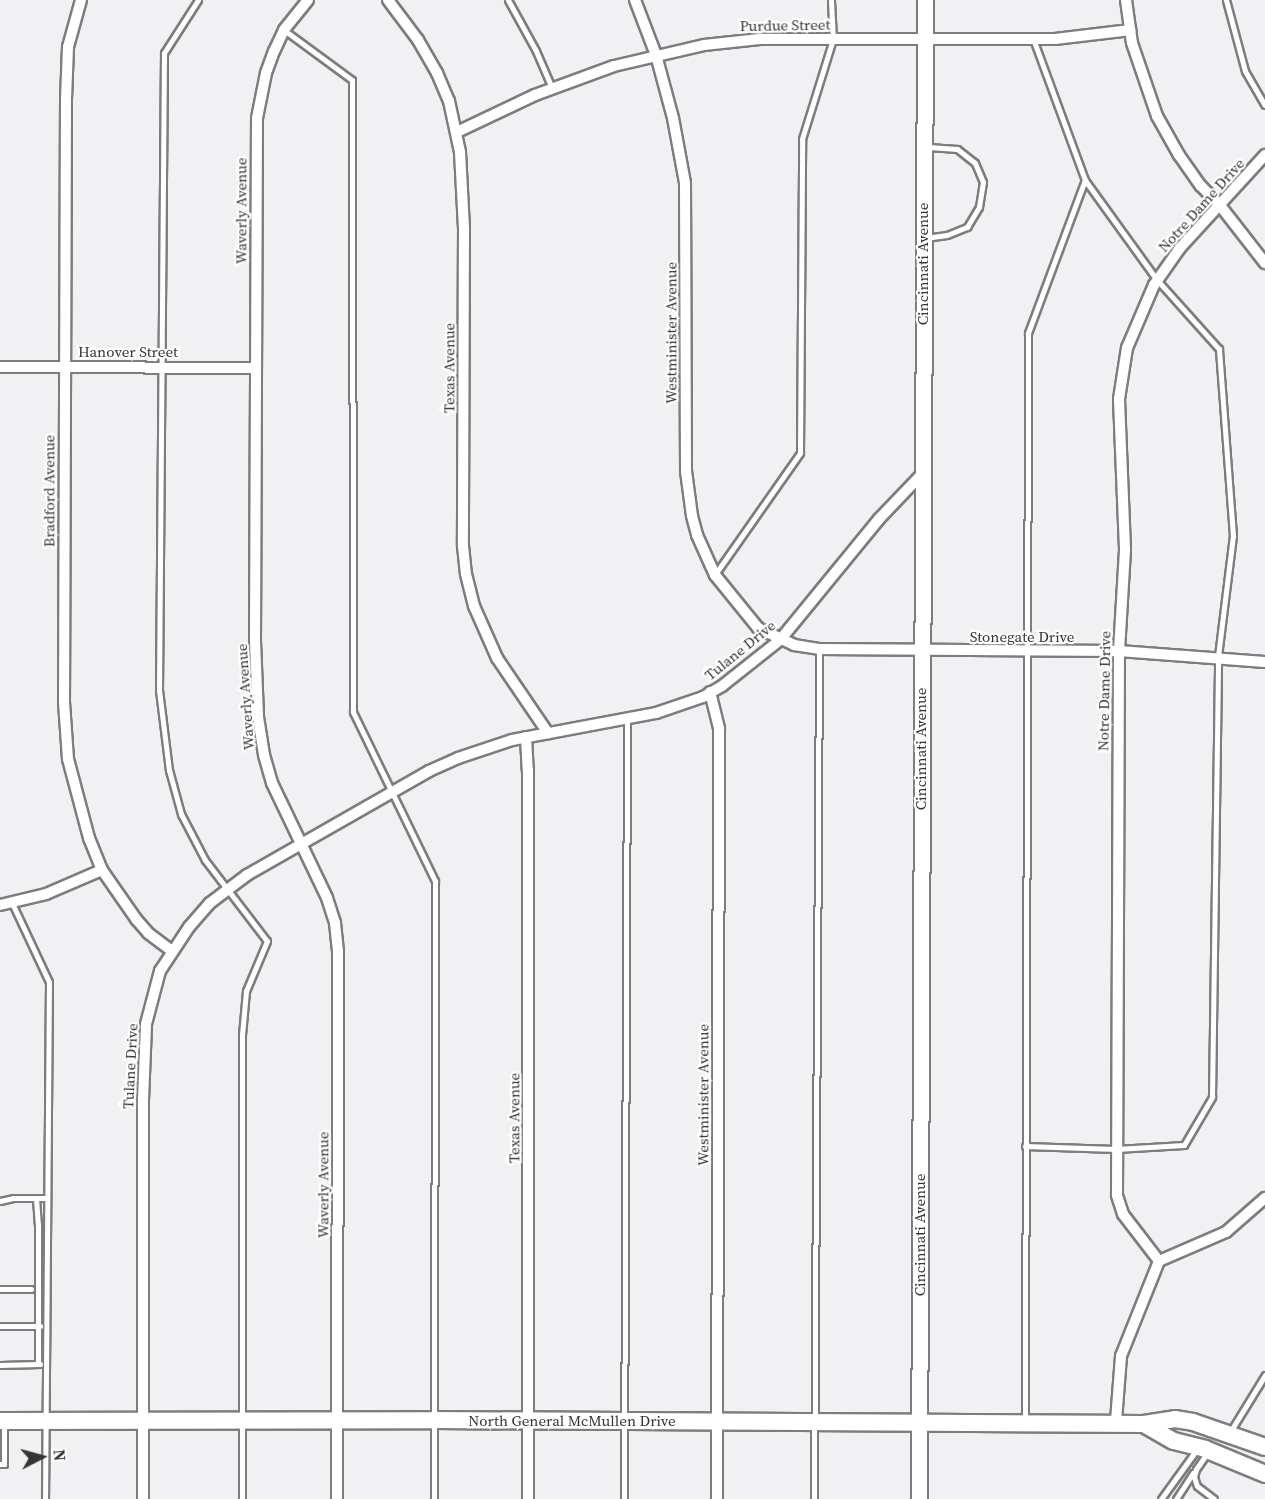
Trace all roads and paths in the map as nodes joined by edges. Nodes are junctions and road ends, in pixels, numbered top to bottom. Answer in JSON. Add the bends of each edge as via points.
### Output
{"nodes":[{"id":1,"x":81,"y":0,"type":"edge"},
{"id":2,"x":198,"y":0,"type":"edge"},
{"id":3,"x":308,"y":0,"type":"edge"},
{"id":4,"x":388,"y":0,"type":"edge"},
{"id":5,"x":508,"y":0,"type":"edge"},
{"id":6,"x":635,"y":0,"type":"edge"},
{"id":7,"x":831,"y":0,"type":"edge"},
{"id":8,"x":925,"y":0,"type":"edge"},
{"id":9,"x":1126,"y":0,"type":"edge"},
{"id":10,"x":1226,"y":0,"type":"edge"},
{"id":11,"x":284,"y":30,"type":"junction"},
{"id":12,"x":1130,"y":30,"type":"junction"},
{"id":13,"x":833,"y":39,"type":"junction"},
{"id":14,"x":925,"y":39,"type":"junction"},
{"id":15,"x":1033,"y":39,"type":"junction"},
{"id":16,"x":656,"y":55,"type":"junction"},
{"id":17,"x":552,"y":88,"type":"junction"},
{"id":18,"x":1265,"y":105,"type":"edge"},
{"id":19,"x":457,"y":132,"type":"junction"},
{"id":20,"x":924,"y":147,"type":"junction"},
{"id":21,"x":1265,"y":155,"type":"edge"},
{"id":22,"x":1085,"y":180,"type":"junction"},
{"id":23,"x":1219,"y":204,"type":"junction"},
{"id":24,"x":923,"y":238,"type":"junction"},
{"id":25,"x":1265,"y":263,"type":"edge"},
{"id":26,"x":1157,"y":280,"type":"junction"},
{"id":27,"x":0,"y":367,"type":"edge"},
{"id":28,"x":64,"y":367,"type":"junction"},
{"id":29,"x":161,"y":368,"type":"junction"},
{"id":30,"x":256,"y":368,"type":"junction"},
{"id":31,"x":921,"y":475,"type":"junction"},
{"id":32,"x":715,"y":574,"type":"junction"},
{"id":33,"x":780,"y":640,"type":"junction"},
{"id":34,"x":819,"y":649,"type":"junction"},
{"id":35,"x":1119,"y":651,"type":"junction"},
{"id":36,"x":921,"y":652,"type":"junction"},
{"id":37,"x":1027,"y":652,"type":"junction"},
{"id":38,"x":1218,"y":656,"type":"junction"},
{"id":39,"x":1265,"y":662,"type":"edge"},
{"id":40,"x":710,"y":693,"type":"junction"},
{"id":41,"x":627,"y":720,"type":"junction"},
{"id":42,"x":548,"y":733,"type":"junction"},
{"id":43,"x":526,"y":737,"type":"junction"},
{"id":44,"x":391,"y":792,"type":"junction"},
{"id":45,"x":301,"y":843,"type":"junction"},
{"id":46,"x":102,"y":870,"type":"junction"},
{"id":47,"x":226,"y":890,"type":"junction"},
{"id":48,"x":12,"y":903,"type":"junction"},
{"id":49,"x":0,"y":905,"type":"edge"},
{"id":50,"x":172,"y":951,"type":"junction"},
{"id":51,"x":1025,"y":1146,"type":"junction"},
{"id":52,"x":1116,"y":1149,"type":"junction"},
{"id":53,"x":36,"y":1198,"type":"junction"},
{"id":54,"x":47,"y":1198,"type":"junction"},
{"id":55,"x":1265,"y":1198,"type":"edge"},
{"id":56,"x":0,"y":1201,"type":"edge"},
{"id":57,"x":1159,"y":1261,"type":"junction"},
{"id":58,"x":0,"y":1289,"type":"edge"},
{"id":59,"x":31,"y":1289,"type":"dead end"},
{"id":60,"x":0,"y":1326,"type":"edge"},
{"id":61,"x":38,"y":1326,"type":"junction"},
{"id":62,"x":45,"y":1326,"type":"junction"},
{"id":63,"x":38,"y":1364,"type":"junction"},
{"id":64,"x":45,"y":1364,"type":"junction"},
{"id":65,"x":0,"y":1365,"type":"edge"},
{"id":66,"x":1265,"y":1375,"type":"edge"},
{"id":67,"x":142,"y":1419,"type":"junction"},
{"id":68,"x":241,"y":1419,"type":"junction"},
{"id":69,"x":339,"y":1420,"type":"junction"},
{"id":70,"x":434,"y":1420,"type":"junction"},
{"id":71,"x":529,"y":1420,"type":"junction"},
{"id":72,"x":2,"y":1421,"type":"edge"},
{"id":73,"x":624,"y":1421,"type":"junction"},
{"id":74,"x":44,"y":1422,"type":"junction"},
{"id":75,"x":717,"y":1422,"type":"junction"},
{"id":76,"x":814,"y":1422,"type":"junction"},
{"id":77,"x":920,"y":1422,"type":"junction"},
{"id":78,"x":1116,"y":1422,"type":"junction"},
{"id":79,"x":1024,"y":1423,"type":"junction"},
{"id":80,"x":1144,"y":1424,"type":"junction"},
{"id":81,"x":1229,"y":1434,"type":"junction"},
{"id":82,"x":1265,"y":1447,"type":"edge"},
{"id":83,"x":1203,"y":1448,"type":"junction"},
{"id":84,"x":0,"y":1464,"type":"edge"},
{"id":85,"x":1196,"y":1469,"type":"junction"},
{"id":86,"x":1265,"y":1474,"type":"edge"},
{"id":87,"x":45,"y":1499,"type":"edge"},
{"id":88,"x":143,"y":1499,"type":"edge"},
{"id":89,"x":242,"y":1499,"type":"edge"},
{"id":90,"x":337,"y":1499,"type":"edge"},
{"id":91,"x":434,"y":1499,"type":"edge"},
{"id":92,"x":528,"y":1499,"type":"edge"},
{"id":93,"x":624,"y":1499,"type":"edge"},
{"id":94,"x":717,"y":1499,"type":"edge"},
{"id":95,"x":814,"y":1499,"type":"edge"},
{"id":96,"x":920,"y":1499,"type":"edge"},
{"id":97,"x":1161,"y":1499,"type":"edge"},
{"id":98,"x":1176,"y":1499,"type":"edge"},
{"id":99,"x":1214,"y":1499,"type":"edge"}],
"edges":[{"from":1,"to":28,"type":"street","name":"Bradford Avenue","via":[[67,64]]},
{"from":2,"to":29,"type":"lane","via":[[164,53]]},
{"from":3,"to":11,"type":"street","name":"Waverly Avenue"},
{"from":4,"to":19,"type":"street","name":"Texas Avenue","via":[[437,73]]},
{"from":5,"to":17,"type":"lane"},
{"from":6,"to":16,"type":"street","name":"Westminister Avenue"},
{"from":7,"to":13,"type":"lane"},
{"from":8,"to":14,"type":"street","name":"Cincinnati Avenue"},
{"from":9,"to":12,"type":"street"},
{"from":10,"to":18,"type":"lane","via":[[1245,71]]},
{"from":11,"to":30,"type":"street","name":"Waverly Avenue","via":[[266,73],[257,118]]},
{"from":11,"to":44,"type":"lane","via":[[352,80],[353,712]]},
{"from":12,"to":15,"type":"street","name":"Purdue Street"},
{"from":12,"to":23,"type":"street","via":[[1157,116],[1179,155]]},
{"from":13,"to":14,"type":"street","name":"Purdue Street"},
{"from":13,"to":16,"type":"street","name":"Purdue Street","via":[[760,39]]},
{"from":13,"to":32,"type":"lane","via":[[802,139],[800,453]]},
{"from":14,"to":15,"type":"street","name":"Purdue Street"},
{"from":14,"to":20,"type":"street","name":"Cincinnati Avenue"},
{"from":15,"to":22,"type":"lane"},
{"from":16,"to":17,"type":"street","name":"Purdue Street"},
{"from":16,"to":32,"type":"street","name":"Westminister Avenue","via":[[685,183],[686,471],[697,535]]},
{"from":17,"to":19,"type":"street","name":"Purdue Street"},
{"from":19,"to":42,"type":"street","name":"Texas Avenue","via":[[464,228],[466,574],[474,606],[497,658]]},
{"from":20,"to":24,"type":"street","name":"Cincinnati Avenue"},
{"from":20,"to":24,"type":"lane","via":[[957,149],[975,162],[982,182],[979,207],[967,226],[947,235]]},
{"from":21,"to":23,"type":"street","name":"Notre Dame Drive"},
{"from":22,"to":26,"type":"lane"},
{"from":22,"to":37,"type":"lane","via":[[1028,333]]},
{"from":23,"to":25,"type":"street"},
{"from":23,"to":26,"type":"street","name":"Notre Dame Drive","via":[[1179,248]]},
{"from":24,"to":31,"type":"street","name":"Cincinnati Avenue"},
{"from":26,"to":35,"type":"street","name":"Notre Dame Drive","via":[[1127,348],[1119,399],[1125,549]]},
{"from":26,"to":38,"type":"lane","via":[[1219,349],[1233,536]]},
{"from":27,"to":28,"type":"street","name":"Hanover Street"},
{"from":28,"to":29,"type":"street","name":"Hanover Street"},
{"from":28,"to":46,"type":"street","name":"Bradford Avenue","via":[[64,702],[68,759],[89,838]]},
{"from":29,"to":30,"type":"street","name":"Hanover Street"},
{"from":29,"to":47,"type":"lane","via":[[159,690],[163,732],[181,814]]},
{"from":30,"to":45,"type":"street","name":"Waverly Avenue","via":[[258,717],[272,783]]},
{"from":31,"to":33,"type":"street","name":"Tulane Drive","via":[[879,519]]},
{"from":31,"to":36,"type":"street","name":"Cincinnati Avenue"},
{"from":32,"to":33,"type":"street","name":"Westminister Avenue","via":[[758,628]]},
{"from":33,"to":34,"type":"street","name":"Stonegate Drive"},
{"from":33,"to":40,"type":"street","name":"Tulane Drive"},
{"from":34,"to":36,"type":"street","name":"Stonegate Drive"},
{"from":34,"to":76,"type":"lane"},
{"from":35,"to":37,"type":"street","name":"Stonegate Drive"},
{"from":35,"to":38,"type":"street","name":"Stonegate Drive"},
{"from":35,"to":52,"type":"street","name":"Notre Dame Drive"},
{"from":36,"to":37,"type":"street","name":"Stonegate Drive"},
{"from":36,"to":77,"type":"street","name":"Cincinnati Avenue"},
{"from":37,"to":51,"type":"lane"},
{"from":38,"to":39,"type":"street","name":"Stonegate Drive"},
{"from":38,"to":52,"type":"lane","via":[[1212,1097],[1184,1145]]},
{"from":40,"to":41,"type":"street","name":"Tulane Drive"},
{"from":40,"to":75,"type":"street","name":"Westminister Avenue","via":[[719,729]]},
{"from":41,"to":42,"type":"street","name":"Tulane Drive"},
{"from":41,"to":73,"type":"lane"},
{"from":42,"to":43,"type":"street","name":"Tulane Drive"},
{"from":43,"to":44,"type":"street","name":"Tulane Drive","via":[[458,758]]},
{"from":43,"to":71,"type":"street","name":"Texas Avenue"},
{"from":44,"to":45,"type":"street","name":"Tulane Drive"},
{"from":44,"to":70,"type":"lane","via":[[435,881]]},
{"from":45,"to":47,"type":"street","name":"Tulane Drive"},
{"from":45,"to":69,"type":"street","name":"Waverly Avenue","via":[[327,898],[338,951]]},
{"from":46,"to":48,"type":"street","via":[[46,894]]},
{"from":46,"to":50,"type":"street","name":"Bradford Avenue","via":[[148,933]]},
{"from":47,"to":50,"type":"street","name":"Tulane Drive","via":[[189,927]]},
{"from":47,"to":68,"type":"lane","via":[[267,941],[246,991],[242,1035]]},
{"from":48,"to":49,"type":"street"},
{"from":48,"to":54,"type":"lane","via":[[49,982]]},
{"from":50,"to":67,"type":"street","name":"Tulane Drive","via":[[160,971],[151,1000],[144,1050]]},
{"from":51,"to":52,"type":"lane"},
{"from":51,"to":79,"type":"lane"},
{"from":52,"to":57,"type":"street","name":"Notre Dame Drive","via":[[1117,1194],[1123,1214]]},
{"from":53,"to":54,"type":"lane"},
{"from":53,"to":56,"type":"lane"},
{"from":53,"to":61,"type":"lane"},
{"from":54,"to":62,"type":"lane"},
{"from":55,"to":57,"type":"street","via":[[1226,1232]]},
{"from":57,"to":78,"type":"street","via":[[1123,1349]]},
{"from":58,"to":59,"type":"lane"},
{"from":60,"to":61,"type":"lane"},
{"from":61,"to":62,"type":"lane"},
{"from":61,"to":63,"type":"lane"},
{"from":62,"to":64,"type":"lane"},
{"from":63,"to":64,"type":"lane"},
{"from":63,"to":65,"type":"lane"},
{"from":64,"to":74,"type":"lane"},
{"from":66,"to":81,"type":"lane"},
{"from":67,"to":68,"type":"main road","name":"North General McMullen Drive"},
{"from":67,"to":74,"type":"main road","name":"North General McMullen Drive"},
{"from":67,"to":88,"type":"street","name":"Tulane Drive"},
{"from":68,"to":69,"type":"main road","name":"North General McMullen Drive"},
{"from":68,"to":89,"type":"lane"},
{"from":69,"to":70,"type":"main road","name":"North General McMullen Drive"},
{"from":69,"to":90,"type":"street","name":"Waverly Avenue"},
{"from":70,"to":71,"type":"main road","name":"North General McMullen Drive"},
{"from":70,"to":91,"type":"lane"},
{"from":71,"to":73,"type":"main road","name":"North General McMullen Drive"},
{"from":71,"to":92,"type":"street","name":"Texas Avenue"},
{"from":72,"to":74,"type":"main road","name":"North General McMullen Drive"},
{"from":72,"to":84,"type":"lane","via":[[4,1464]]},
{"from":73,"to":75,"type":"main road","name":"North General McMullen Drive"},
{"from":73,"to":93,"type":"lane"},
{"from":74,"to":87,"type":"lane"},
{"from":75,"to":76,"type":"main road","name":"North General McMullen Drive"},
{"from":75,"to":94,"type":"street","name":"Westminister Avenue"},
{"from":76,"to":77,"type":"main road","name":"North General McMullen Drive"},
{"from":76,"to":95,"type":"lane"},
{"from":77,"to":79,"type":"main road","name":"North General McMullen Drive"},
{"from":77,"to":96,"type":"street","name":"Cincinnati Avenue"},
{"from":78,"to":79,"type":"main road","name":"North General McMullen Drive"},
{"from":78,"to":80,"type":"main road","name":"North General McMullen Drive"},
{"from":80,"to":81,"type":"main road","name":"North General McMullen Drive","via":[[1174,1419]]},
{"from":80,"to":83,"type":"main road","name":"North General McMullen Drive","via":[[1174,1441]]},
{"from":81,"to":82,"type":"main road","name":"North General McMullen Drive"},
{"from":83,"to":85,"type":"lane"},
{"from":83,"to":86,"type":"main road","name":"North General McMullen Drive"},
{"from":83,"to":97,"type":"lane"},
{"from":85,"to":98,"type":"lane"},
{"from":85,"to":99,"type":"lane","via":[[1197,1486]]}]}
